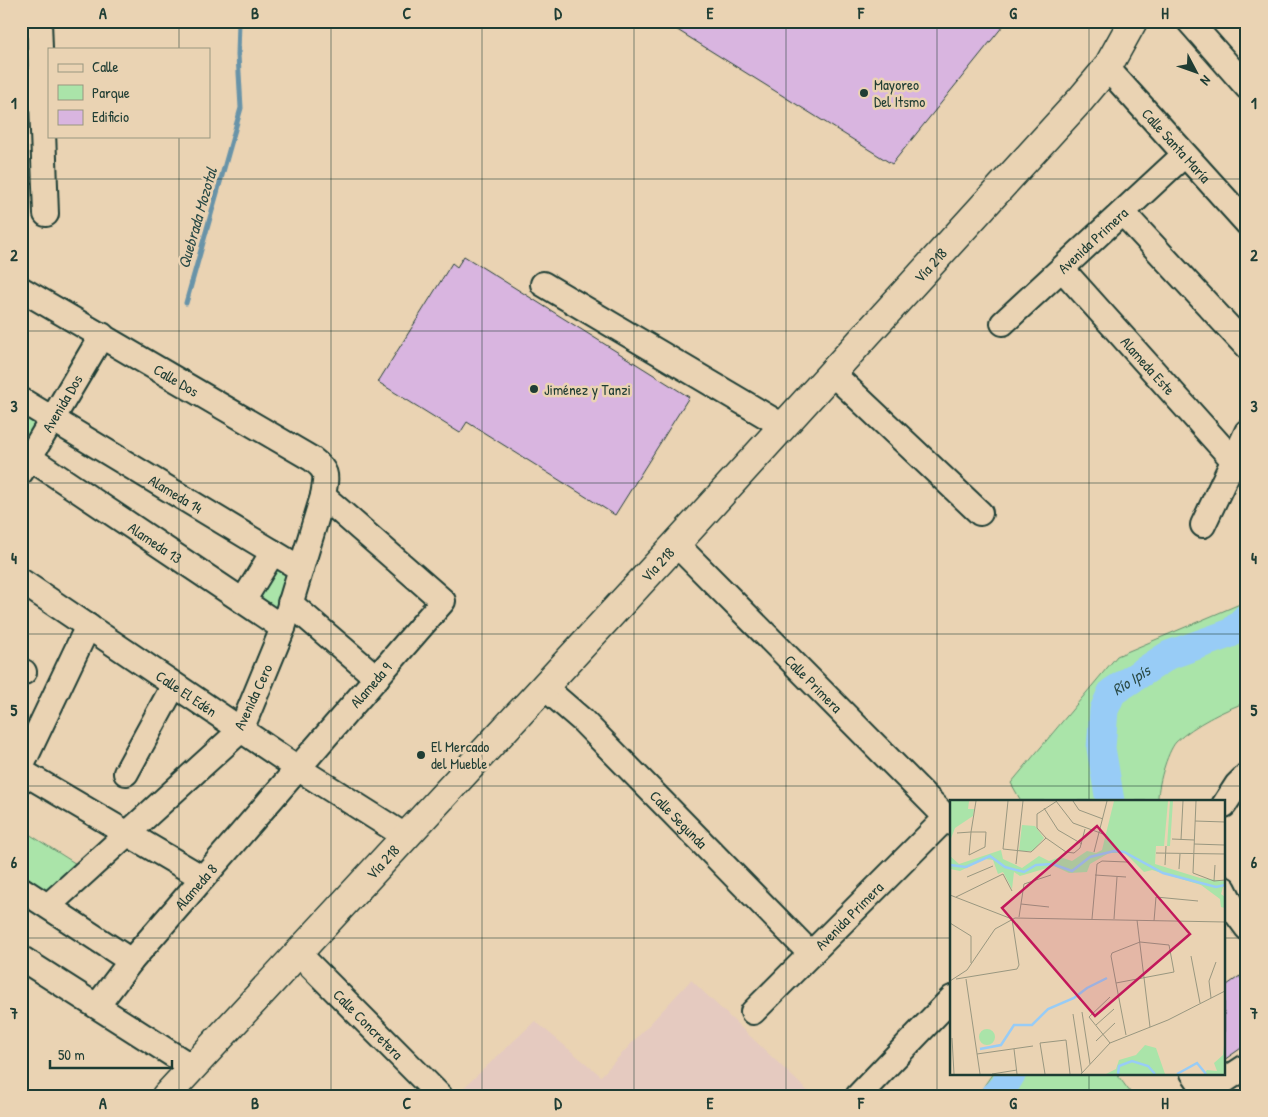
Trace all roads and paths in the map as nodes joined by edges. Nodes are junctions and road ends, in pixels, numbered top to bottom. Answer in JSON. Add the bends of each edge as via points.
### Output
{"nodes":[{"id":1,"x":39,"y":21,"type":"edge"},
{"id":2,"x":1133,"y":21,"type":"edge"},
{"id":3,"x":1190,"y":21,"type":"edge"},
{"id":4,"x":1107,"y":68,"type":"junction"},
{"id":5,"x":1247,"y":87,"type":"edge"},
{"id":6,"x":1184,"y":155,"type":"junction"},
{"id":7,"x":1124,"y":213,"type":"junction"},
{"id":8,"x":46,"y":214,"type":"dead end"},
{"id":9,"x":1247,"y":223,"type":"edge"},
{"id":10,"x":1063,"y":270,"type":"junction"},
{"id":11,"x":543,"y":284,"type":"dead end"},
{"id":12,"x":21,"y":289,"type":"edge"},
{"id":13,"x":1002,"y":324,"type":"dead end"},
{"id":14,"x":102,"y":335,"type":"junction"},
{"id":15,"x":1247,"y":346,"type":"edge"},
{"id":16,"x":832,"y":373,"type":"junction"},
{"id":17,"x":21,"y":400,"type":"edge"},
{"id":18,"x":52,"y":419,"type":"junction"},
{"id":19,"x":784,"y":426,"type":"junction"},
{"id":20,"x":1247,"y":432,"type":"edge"},
{"id":21,"x":24,"y":460,"type":"edge"},
{"id":22,"x":1233,"y":460,"type":"junction"},
{"id":23,"x":325,"y":486,"type":"junction"},
{"id":24,"x":980,"y":513,"type":"dead end"},
{"id":25,"x":1203,"y":525,"type":"dead end"},
{"id":26,"x":676,"y":544,"type":"junction"},
{"id":27,"x":272,"y":552,"type":"junction"},
{"id":28,"x":301,"y":569,"type":"junction"},
{"id":29,"x":21,"y":581,"type":"edge"},
{"id":30,"x":243,"y":601,"type":"junction"},
{"id":31,"x":443,"y":601,"type":"joint"},
{"id":32,"x":290,"y":604,"type":"junction"},
{"id":33,"x":88,"y":626,"type":"junction"},
{"id":34,"x":283,"y":628,"type":"junction"},
{"id":35,"x":377,"y":678,"type":"junction"},
{"id":36,"x":174,"y":685,"type":"junction"},
{"id":37,"x":544,"y":687,"type":"junction"},
{"id":38,"x":241,"y":730,"type":"junction"},
{"id":39,"x":21,"y":767,"type":"edge"},
{"id":40,"x":299,"y":769,"type":"junction"},
{"id":41,"x":21,"y":771,"type":"edge"},
{"id":42,"x":126,"y":773,"type":"dead end"},
{"id":43,"x":1247,"y":775,"type":"edge"},
{"id":44,"x":1226,"y":802,"type":"edge"},
{"id":45,"x":949,"y":821,"type":"edge"},
{"id":46,"x":130,"y":834,"type":"junction"},
{"id":47,"x":405,"y":836,"type":"junction"},
{"id":48,"x":203,"y":878,"type":"junction"},
{"id":49,"x":21,"y":889,"type":"edge"},
{"id":50,"x":1226,"y":892,"type":"edge"},
{"id":51,"x":49,"y":905,"type":"junction"},
{"id":52,"x":1243,"y":917,"type":"edge"},
{"id":53,"x":298,"y":952,"type":"junction"},
{"id":54,"x":811,"y":954,"type":"junction"},
{"id":55,"x":21,"y":958,"type":"edge"},
{"id":56,"x":132,"y":961,"type":"junction"},
{"id":57,"x":950,"y":1000,"type":"edge"},
{"id":58,"x":97,"y":1006,"type":"junction"},
{"id":59,"x":753,"y":1012,"type":"dead end"},
{"id":60,"x":1247,"y":1066,"type":"edge"},
{"id":61,"x":192,"y":1067,"type":"junction"},
{"id":62,"x":1202,"y":1089,"type":"edge"},
{"id":63,"x":166,"y":1096,"type":"edge"},
{"id":64,"x":440,"y":1096,"type":"edge"},
{"id":65,"x":858,"y":1096,"type":"edge"}],
"edges":[{"from":1,"to":8,"type":"street"},
{"from":2,"to":4,"type":"main road","name":"Vía 218"},
{"from":3,"to":5,"type":"street"},
{"from":4,"to":6,"type":"street","name":"Calle Santa María"},
{"from":4,"to":16,"type":"main road","name":"Vía 218"},
{"from":6,"to":7,"type":"street","name":"Avenida Primera"},
{"from":6,"to":9,"type":"street","name":"Calle Santa María"},
{"from":7,"to":10,"type":"street","name":"Avenida Primera"},
{"from":7,"to":15,"type":"street"},
{"from":10,"to":13,"type":"street","name":"Avenida Primera"},
{"from":10,"to":22,"type":"street","name":"Alameda Este"},
{"from":11,"to":19,"type":"street"},
{"from":12,"to":14,"type":"street","name":"Calle Dos"},
{"from":14,"to":18,"type":"street","name":"Avenida Dos"},
{"from":14,"to":23,"type":"street","name":"Calle Dos","via":[[312,459],[322,467]]},
{"from":16,"to":19,"type":"main road","name":"Vía 218"},
{"from":16,"to":24,"type":"street"},
{"from":17,"to":18,"type":"street","name":"Alameda 14"},
{"from":18,"to":21,"type":"street","name":"Avenida Dos"},
{"from":18,"to":27,"type":"street","name":"Alameda 14"},
{"from":19,"to":26,"type":"main road","name":"Vía 218"},
{"from":20,"to":22,"type":"street"},
{"from":21,"to":30,"type":"street","name":"Alameda 13"},
{"from":22,"to":25,"type":"street"},
{"from":23,"to":28,"type":"street","name":"Avenida Cero"},
{"from":23,"to":31,"type":"street","name":"Calle Dos"},
{"from":26,"to":37,"type":"main road","name":"Vía 218"},
{"from":26,"to":45,"type":"street","name":"Calle Primera"},
{"from":27,"to":28,"type":"street","name":"Alameda 14"},
{"from":27,"to":30,"type":"street"},
{"from":28,"to":32,"type":"street","name":"Avenida Cero"},
{"from":29,"to":33,"type":"street","name":"Calle El Edén"},
{"from":30,"to":34,"type":"street","name":"Alameda 13"},
{"from":31,"to":35,"type":"street","name":"Alameda 9"},
{"from":32,"to":34,"type":"street","name":"Avenida Cero"},
{"from":32,"to":35,"type":"street"},
{"from":33,"to":36,"type":"street","name":"Calle El Edén"},
{"from":33,"to":39,"type":"street"},
{"from":34,"to":38,"type":"street","name":"Avenida Cero"},
{"from":35,"to":40,"type":"street","name":"Alameda 9"},
{"from":36,"to":38,"type":"street","name":"Calle El Edén"},
{"from":36,"to":42,"type":"street"},
{"from":37,"to":47,"type":"main road","name":"Vía 218"},
{"from":37,"to":54,"type":"street","name":"Calle Segunda","via":[[582,720]]},
{"from":38,"to":40,"type":"street","name":"Calle El Edén"},
{"from":38,"to":46,"type":"street","name":"Avenida Cero"},
{"from":40,"to":47,"type":"street","name":"Calle El Edén"},
{"from":40,"to":48,"type":"street","name":"Alameda 8"},
{"from":41,"to":46,"type":"street"},
{"from":43,"to":44,"type":"street"},
{"from":45,"to":54,"type":"street","name":"Avenida Primera"},
{"from":46,"to":48,"type":"street"},
{"from":46,"to":51,"type":"street","name":"Avenida Cero"},
{"from":47,"to":53,"type":"main road","name":"Vía 218"},
{"from":48,"to":56,"type":"street","name":"Alameda 8"},
{"from":49,"to":51,"type":"street"},
{"from":50,"to":52,"type":"street"},
{"from":51,"to":56,"type":"street"},
{"from":53,"to":61,"type":"main road","name":"Vía 218"},
{"from":53,"to":64,"type":"street","name":"Calle Concretera"},
{"from":54,"to":59,"type":"street","name":"Avenida Primera"},
{"from":55,"to":58,"type":"street"},
{"from":56,"to":58,"type":"street","name":"Alameda 8"},
{"from":57,"to":65,"type":"street"},
{"from":58,"to":61,"type":"street"},
{"from":60,"to":62,"type":"street"},
{"from":61,"to":63,"type":"main road","name":"Vía 218"}]}
